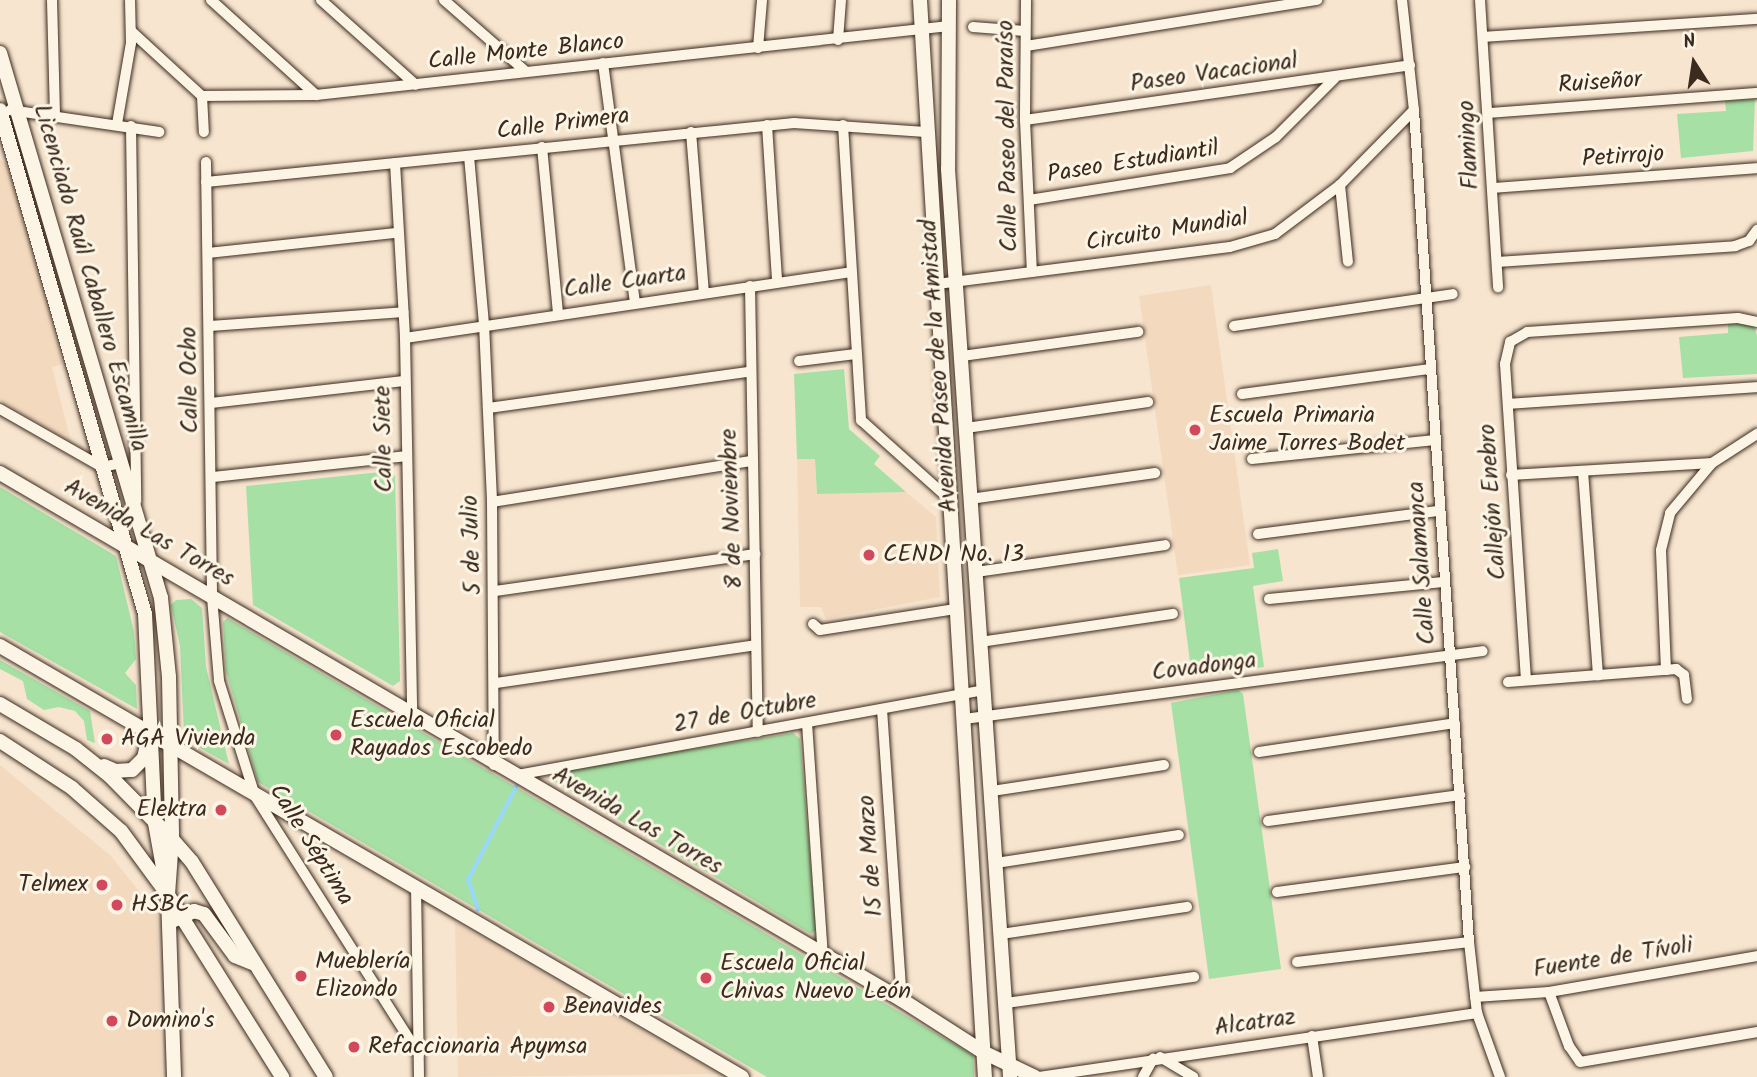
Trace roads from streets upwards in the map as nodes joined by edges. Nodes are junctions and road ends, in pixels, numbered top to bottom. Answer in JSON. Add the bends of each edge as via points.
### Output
{"nodes":[{"id":1,"x":52,"y":0,"type":"edge"},
{"id":2,"x":130,"y":0,"type":"edge"},
{"id":3,"x":211,"y":0,"type":"edge"},
{"id":4,"x":321,"y":0,"type":"edge"},
{"id":5,"x":444,"y":0,"type":"edge"},
{"id":6,"x":762,"y":0,"type":"edge"},
{"id":7,"x":841,"y":0,"type":"edge"},
{"id":8,"x":920,"y":0,"type":"edge"},
{"id":9,"x":949,"y":0,"type":"edge"},
{"id":10,"x":1026,"y":0,"type":"edge"},
{"id":11,"x":1317,"y":0,"type":"edge"},
{"id":12,"x":1402,"y":0,"type":"edge"},
{"id":13,"x":1480,"y":0,"type":"edge"},
{"id":14,"x":1757,"y":19,"type":"edge"},
{"id":15,"x":948,"y":26,"type":"junction"},
{"id":16,"x":973,"y":27,"type":"dead end"},
{"id":17,"x":1025,"y":30,"type":"junction"},
{"id":18,"x":919,"y":31,"type":"junction"},
{"id":19,"x":131,"y":32,"type":"junction"},
{"id":20,"x":1483,"y":37,"type":"junction"},
{"id":21,"x":838,"y":40,"type":"junction"},
{"id":22,"x":1026,"y":46,"type":"junction"},
{"id":23,"x":758,"y":48,"type":"junction"},
{"id":24,"x":0,"y":53,"type":"edge"},
{"id":25,"x":603,"y":64,"type":"junction"},
{"id":26,"x":1410,"y":65,"type":"junction"},
{"id":27,"x":524,"y":70,"type":"junction"},
{"id":28,"x":1336,"y":78,"type":"junction"},
{"id":29,"x":416,"y":85,"type":"junction"},
{"id":30,"x":1757,"y":93,"type":"edge"},
{"id":31,"x":316,"y":95,"type":"junction"},
{"id":32,"x":202,"y":96,"type":"junction"},
{"id":33,"x":16,"y":108,"type":"junction"},
{"id":34,"x":1414,"y":110,"type":"junction"},
{"id":35,"x":0,"y":111,"type":"edge"},
{"id":36,"x":1489,"y":113,"type":"junction"},
{"id":37,"x":55,"y":114,"type":"junction"},
{"id":38,"x":1025,"y":120,"type":"junction"},
{"id":39,"x":117,"y":124,"type":"junction"},
{"id":40,"x":767,"y":125,"type":"junction"},
{"id":41,"x":843,"y":125,"type":"junction"},
{"id":42,"x":131,"y":126,"type":"junction"},
{"id":43,"x":159,"y":132,"type":"dead end"},
{"id":44,"x":204,"y":132,"type":"dead end"},
{"id":45,"x":691,"y":132,"type":"junction"},
{"id":46,"x":926,"y":132,"type":"junction"},
{"id":47,"x":612,"y":139,"type":"junction"},
{"id":48,"x":542,"y":147,"type":"junction"},
{"id":49,"x":6,"y":152,"type":"edge"},
{"id":50,"x":469,"y":156,"type":"junction"},
{"id":51,"x":206,"y":162,"type":"dead end"},
{"id":52,"x":395,"y":163,"type":"junction"},
{"id":53,"x":1757,"y":168,"type":"edge"},
{"id":54,"x":206,"y":182,"type":"junction"},
{"id":55,"x":1340,"y":184,"type":"junction"},
{"id":56,"x":1493,"y":188,"type":"junction"},
{"id":57,"x":1029,"y":200,"type":"junction"},
{"id":58,"x":1757,"y":230,"type":"edge"},
{"id":59,"x":396,"y":233,"type":"junction"},
{"id":60,"x":208,"y":253,"type":"junction"},
{"id":61,"x":1348,"y":262,"type":"dead end"},
{"id":62,"x":1497,"y":262,"type":"junction"},
{"id":63,"x":852,"y":272,"type":"junction"},
{"id":64,"x":1032,"y":272,"type":"junction"},
{"id":65,"x":777,"y":279,"type":"junction"},
{"id":66,"x":957,"y":282,"type":"junction"},
{"id":67,"x":937,"y":284,"type":"junction"},
{"id":68,"x":750,"y":286,"type":"junction"},
{"id":69,"x":1498,"y":288,"type":"dead end"},
{"id":70,"x":704,"y":292,"type":"junction"},
{"id":71,"x":1453,"y":294,"type":"dead end"},
{"id":72,"x":1425,"y":298,"type":"junction"},
{"id":73,"x":635,"y":302,"type":"junction"},
{"id":74,"x":403,"y":312,"type":"junction"},
{"id":75,"x":558,"y":313,"type":"junction"},
{"id":76,"x":1757,"y":322,"type":"edge"},
{"id":77,"x":484,"y":324,"type":"junction"},
{"id":78,"x":210,"y":326,"type":"junction"},
{"id":79,"x":1234,"y":326,"type":"dead end"},
{"id":80,"x":1138,"y":332,"type":"dead end"},
{"id":81,"x":405,"y":338,"type":"junction"},
{"id":82,"x":856,"y":354,"type":"junction"},
{"id":83,"x":961,"y":356,"type":"junction"},
{"id":84,"x":799,"y":361,"type":"dead end"},
{"id":85,"x":1430,"y":369,"type":"junction"},
{"id":86,"x":749,"y":372,"type":"junction"},
{"id":87,"x":404,"y":381,"type":"junction"},
{"id":88,"x":1757,"y":387,"type":"edge"},
{"id":89,"x":1242,"y":394,"type":"dead end"},
{"id":90,"x":1148,"y":402,"type":"dead end"},
{"id":91,"x":211,"y":403,"type":"junction"},
{"id":92,"x":1508,"y":404,"type":"junction"},
{"id":93,"x":488,"y":408,"type":"junction"},
{"id":94,"x":0,"y":410,"type":"edge"},
{"id":95,"x":967,"y":428,"type":"junction"},
{"id":96,"x":1757,"y":434,"type":"edge"},
{"id":97,"x":1435,"y":440,"type":"junction"},
{"id":98,"x":405,"y":456,"type":"junction"},
{"id":99,"x":1252,"y":459,"type":"dead end"},
{"id":100,"x":751,"y":461,"type":"junction"},
{"id":101,"x":121,"y":463,"type":"junction"},
{"id":102,"x":1712,"y":463,"type":"junction"},
{"id":103,"x":102,"y":467,"type":"junction"},
{"id":104,"x":1583,"y":471,"type":"junction"},
{"id":105,"x":0,"y":473,"type":"edge"},
{"id":106,"x":1156,"y":473,"type":"dead end"},
{"id":107,"x":1511,"y":475,"type":"junction"},
{"id":108,"x":213,"y":477,"type":"junction"},
{"id":109,"x":949,"y":499,"type":"junction"},
{"id":110,"x":971,"y":499,"type":"junction"},
{"id":111,"x":492,"y":502,"type":"junction"},
{"id":112,"x":1438,"y":511,"type":"junction"},
{"id":113,"x":136,"y":516,"type":"junction"},
{"id":114,"x":1258,"y":534,"type":"dead end"},
{"id":115,"x":1165,"y":545,"type":"dead end"},
{"id":116,"x":127,"y":549,"type":"junction"},
{"id":117,"x":755,"y":554,"type":"junction"},
{"id":118,"x":152,"y":564,"type":"junction"},
{"id":119,"x":976,"y":572,"type":"junction"},
{"id":120,"x":1443,"y":582,"type":"junction"},
{"id":121,"x":495,"y":591,"type":"junction"},
{"id":122,"x":212,"y":597,"type":"junction"},
{"id":123,"x":1269,"y":600,"type":"dead end"},
{"id":124,"x":955,"y":609,"type":"junction"},
{"id":125,"x":1172,"y":614,"type":"dead end"},
{"id":126,"x":813,"y":625,"type":"dead end"},
{"id":127,"x":980,"y":642,"type":"junction"},
{"id":128,"x":755,"y":645,"type":"junction"},
{"id":129,"x":0,"y":646,"type":"edge"},
{"id":130,"x":1483,"y":652,"type":"dead end"},
{"id":131,"x":1450,"y":657,"type":"junction"},
{"id":132,"x":1667,"y":670,"type":"junction"},
{"id":133,"x":1598,"y":675,"type":"junction"},
{"id":134,"x":1526,"y":680,"type":"junction"},
{"id":135,"x":1508,"y":682,"type":"dead end"},
{"id":136,"x":496,"y":683,"type":"junction"},
{"id":137,"x":984,"y":690,"type":"junction"},
{"id":138,"x":962,"y":693,"type":"junction"},
{"id":139,"x":1687,"y":699,"type":"dead end"},
{"id":140,"x":0,"y":704,"type":"edge"},
{"id":141,"x":882,"y":709,"type":"junction"},
{"id":142,"x":412,"y":715,"type":"junction"},
{"id":143,"x":986,"y":717,"type":"junction"},
{"id":144,"x":964,"y":719,"type":"junction"},
{"id":145,"x":807,"y":723,"type":"junction"},
{"id":146,"x":1455,"y":723,"type":"junction"},
{"id":147,"x":149,"y":729,"type":"junction"},
{"id":148,"x":758,"y":732,"type":"junction"},
{"id":149,"x":0,"y":741,"type":"edge"},
{"id":150,"x":170,"y":741,"type":"junction"},
{"id":151,"x":76,"y":749,"type":"junction"},
{"id":152,"x":1259,"y":752,"type":"dead end"},
{"id":153,"x":494,"y":765,"type":"junction"},
{"id":154,"x":1164,"y":765,"type":"dead end"},
{"id":155,"x":514,"y":776,"type":"junction"},
{"id":156,"x":992,"y":791,"type":"junction"},
{"id":157,"x":1460,"y":795,"type":"junction"},
{"id":158,"x":255,"y":796,"type":"junction"},
{"id":159,"x":1268,"y":821,"type":"dead end"},
{"id":160,"x":155,"y":823,"type":"junction"},
{"id":161,"x":1179,"y":835,"type":"dead end"},
{"id":162,"x":172,"y":839,"type":"junction"},
{"id":163,"x":996,"y":863,"type":"junction"},
{"id":164,"x":1465,"y":867,"type":"junction"},
{"id":165,"x":415,"y":886,"type":"junction"},
{"id":166,"x":1277,"y":892,"type":"dead end"},
{"id":167,"x":168,"y":895,"type":"junction"},
{"id":168,"x":1187,"y":907,"type":"dead end"},
{"id":169,"x":175,"y":920,"type":"junction"},
{"id":170,"x":1001,"y":934,"type":"junction"},
{"id":171,"x":1469,"y":942,"type":"junction"},
{"id":172,"x":1757,"y":956,"type":"edge"},
{"id":173,"x":823,"y":957,"type":"junction"},
{"id":174,"x":1297,"y":962,"type":"dead end"},
{"id":175,"x":252,"y":963,"type":"junction"},
{"id":176,"x":1194,"y":977,"type":"dead end"},
{"id":177,"x":1549,"y":992,"type":"junction"},
{"id":178,"x":1475,"y":997,"type":"junction"},
{"id":179,"x":902,"y":1000,"type":"junction"},
{"id":180,"x":1006,"y":1003,"type":"junction"},
{"id":181,"x":1477,"y":1013,"type":"junction"},
{"id":182,"x":1757,"y":1032,"type":"edge"},
{"id":183,"x":1312,"y":1036,"type":"junction"},
{"id":184,"x":985,"y":1053,"type":"junction"},
{"id":185,"x":419,"y":1054,"type":"junction"},
{"id":186,"x":1157,"y":1058,"type":"junction"},
{"id":187,"x":1010,"y":1071,"type":"edge"},
{"id":188,"x":174,"y":1077,"type":"edge"},
{"id":189,"x":282,"y":1077,"type":"edge"},
{"id":190,"x":326,"y":1077,"type":"edge"},
{"id":191,"x":419,"y":1077,"type":"edge"},
{"id":192,"x":742,"y":1077,"type":"edge"},
{"id":193,"x":985,"y":1077,"type":"edge"},
{"id":194,"x":1037,"y":1077,"type":"edge"},
{"id":195,"x":1143,"y":1077,"type":"edge"},
{"id":196,"x":1193,"y":1077,"type":"edge"},
{"id":197,"x":1318,"y":1077,"type":"edge"},
{"id":198,"x":1500,"y":1077,"type":"edge"}],
"edges":[{"from":1,"to":37,"type":"street"},
{"from":2,"to":19,"type":"street"},
{"from":3,"to":31,"type":"street"},
{"from":4,"to":29,"type":"street"},
{"from":5,"to":27,"type":"street"},
{"from":6,"to":23,"type":"street"},
{"from":7,"to":21,"type":"street"},
{"from":8,"to":18,"type":"street","name":"Avenida Paseo de la Amistad"},
{"from":9,"to":15,"type":"street","name":"Avenida Paseo de la Amistad"},
{"from":10,"to":17,"type":"street","name":"Calle Paseo del Paraíso"},
{"from":11,"to":22,"type":"street"},
{"from":12,"to":26,"type":"street"},
{"from":13,"to":20,"type":"street","name":"Flamingo"},
{"from":14,"to":20,"type":"street"},
{"from":15,"to":18,"type":"street","name":"Calle Monte Blanco"},
{"from":15,"to":66,"type":"street","name":"Avenida Paseo de la Amistad","via":[[948,169]]},
{"from":16,"to":17,"type":"street"},
{"from":17,"to":22,"type":"street","name":"Calle Paseo del Paraíso"},
{"from":18,"to":21,"type":"street","name":"Calle Monte Blanco"},
{"from":18,"to":46,"type":"street","name":"Avenida Paseo de la Amistad"},
{"from":19,"to":32,"type":"street"},
{"from":19,"to":39,"type":"street"},
{"from":20,"to":36,"type":"street","name":"Flamingo"},
{"from":21,"to":23,"type":"street","name":"Calle Monte Blanco"},
{"from":22,"to":38,"type":"street","name":"Calle Paseo del Paraíso"},
{"from":23,"to":25,"type":"street","name":"Calle Monte Blanco"},
{"from":24,"to":33,"type":"street","name":"Licenciado Raúl Caballero Escamilla"},
{"from":25,"to":27,"type":"street","name":"Calle Monte Blanco"},
{"from":25,"to":47,"type":"street"},
{"from":26,"to":28,"type":"street","name":"Paseo Vacacional"},
{"from":26,"to":34,"type":"street"},
{"from":27,"to":29,"type":"street","name":"Calle Monte Blanco"},
{"from":28,"to":38,"type":"street","name":"Paseo Vacacional"},
{"from":28,"to":57,"type":"street","name":"Paseo Estudiantil","via":[[1276,137],[1230,168]]},
{"from":29,"to":31,"type":"street","name":"Calle Monte Blanco"},
{"from":30,"to":36,"type":"street","name":"Ruiseñor"},
{"from":31,"to":32,"type":"street","name":"Calle Monte Blanco"},
{"from":32,"to":44,"type":"street"},
{"from":33,"to":35,"type":"street"},
{"from":33,"to":37,"type":"street"},
{"from":33,"to":101,"type":"street","name":"Licenciado Raúl Caballero Escamilla"},
{"from":34,"to":55,"type":"street","name":"Circuito Mundial"},
{"from":34,"to":72,"type":"street","name":"Calle Salamanca"},
{"from":35,"to":49,"type":"street","name":"Licenciado Raúl Caballero Escamilla"},
{"from":36,"to":56,"type":"street","name":"Flamingo"},
{"from":37,"to":39,"type":"street"},
{"from":38,"to":57,"type":"street","name":"Calle Paseo del Paraíso"},
{"from":39,"to":42,"type":"street"},
{"from":40,"to":41,"type":"street","name":"Calle Primera"},
{"from":40,"to":45,"type":"street","name":"Calle Primera"},
{"from":40,"to":65,"type":"street"},
{"from":41,"to":46,"type":"street","name":"Calle Primera"},
{"from":41,"to":63,"type":"street"},
{"from":42,"to":43,"type":"street"},
{"from":42,"to":113,"type":"street"},
{"from":45,"to":47,"type":"street","name":"Calle Primera"},
{"from":45,"to":70,"type":"street"},
{"from":46,"to":67,"type":"street","name":"Avenida Paseo de la Amistad"},
{"from":47,"to":48,"type":"street","name":"Calle Primera"},
{"from":47,"to":73,"type":"street"},
{"from":48,"to":50,"type":"street","name":"Calle Primera"},
{"from":48,"to":75,"type":"street"},
{"from":49,"to":103,"type":"street","name":"Licenciado Raúl Caballero Escamilla"},
{"from":50,"to":52,"type":"street","name":"Calle Primera"},
{"from":50,"to":77,"type":"street","name":"5 de Julio"},
{"from":51,"to":54,"type":"street","name":"Calle Ocho"},
{"from":52,"to":54,"type":"street","name":"Calle Primera"},
{"from":52,"to":59,"type":"street","name":"Calle Siete"},
{"from":53,"to":56,"type":"street","name":"Petirrojo"},
{"from":54,"to":60,"type":"street","name":"Calle Ocho"},
{"from":55,"to":61,"type":"street"},
{"from":55,"to":64,"type":"street","name":"Circuito Mundial","via":[[1287,228],[1262,238],[1230,247]]},
{"from":56,"to":62,"type":"street","name":"Flamingo"},
{"from":57,"to":64,"type":"street","name":"Calle Paseo del Paraíso"},
{"from":58,"to":62,"type":"street","via":[[1749,241],[1735,246]]},
{"from":59,"to":60,"type":"street"},
{"from":59,"to":74,"type":"street","name":"Calle Siete"},
{"from":60,"to":78,"type":"street","name":"Calle Ocho"},
{"from":62,"to":69,"type":"street","name":"Flamingo"},
{"from":63,"to":65,"type":"street","name":"Calle Cuarta"},
{"from":63,"to":82,"type":"street"},
{"from":64,"to":66,"type":"street","name":"Circuito Mundial"},
{"from":65,"to":68,"type":"street","name":"Calle Cuarta"},
{"from":66,"to":67,"type":"street","name":"Circuito Mundial"},
{"from":66,"to":83,"type":"street","name":"Avenida Paseo de la Amistad"},
{"from":67,"to":109,"type":"street","name":"Avenida Paseo de la Amistad"},
{"from":68,"to":70,"type":"street","name":"Calle Cuarta"},
{"from":68,"to":86,"type":"street","name":"8 de Noviembre"},
{"from":70,"to":73,"type":"street","name":"Calle Cuarta"},
{"from":71,"to":72,"type":"street"},
{"from":72,"to":79,"type":"street"},
{"from":72,"to":85,"type":"street","name":"Calle Salamanca"},
{"from":73,"to":75,"type":"street","name":"Calle Cuarta"},
{"from":74,"to":78,"type":"street"},
{"from":74,"to":81,"type":"street","name":"Calle Siete"},
{"from":75,"to":77,"type":"street","name":"Calle Cuarta"},
{"from":76,"to":92,"type":"street","name":"Callejón Enebro","via":[[1738,318],[1517,335],[1506,353]]},
{"from":77,"to":81,"type":"street","name":"Calle Cuarta"},
{"from":77,"to":93,"type":"street","name":"5 de Julio"},
{"from":78,"to":91,"type":"street","name":"Calle Ocho"},
{"from":80,"to":83,"type":"street"},
{"from":81,"to":87,"type":"street","name":"Calle Siete"},
{"from":82,"to":84,"type":"street"},
{"from":82,"to":109,"type":"street","via":[[863,425]]},
{"from":83,"to":95,"type":"street","name":"Avenida Paseo de la Amistad"},
{"from":85,"to":89,"type":"street"},
{"from":85,"to":97,"type":"street","name":"Calle Salamanca"},
{"from":86,"to":93,"type":"street"},
{"from":86,"to":100,"type":"street","name":"8 de Noviembre"},
{"from":87,"to":91,"type":"street"},
{"from":87,"to":98,"type":"street","name":"Calle Siete"},
{"from":88,"to":92,"type":"street"},
{"from":90,"to":95,"type":"street"},
{"from":91,"to":108,"type":"street","name":"Calle Ocho"},
{"from":92,"to":107,"type":"street","name":"Callejón Enebro"},
{"from":93,"to":111,"type":"street","name":"5 de Julio"},
{"from":94,"to":103,"type":"street"},
{"from":95,"to":110,"type":"street","name":"Avenida Paseo de la Amistad"},
{"from":96,"to":102,"type":"street"},
{"from":97,"to":99,"type":"street"},
{"from":97,"to":112,"type":"street","name":"Calle Salamanca"},
{"from":98,"to":108,"type":"street"},
{"from":98,"to":142,"type":"street","name":"Calle Siete"},
{"from":100,"to":111,"type":"street"},
{"from":100,"to":117,"type":"street","name":"8 de Noviembre"},
{"from":101,"to":103,"type":"street"},
{"from":101,"to":113,"type":"street","name":"Licenciado Raúl Caballero Escamilla"},
{"from":102,"to":104,"type":"street"},
{"from":102,"to":132,"type":"street","via":[[1677,502],[1664,532]]},
{"from":103,"to":116,"type":"street","name":"Licenciado Raúl Caballero Escamilla"},
{"from":104,"to":107,"type":"street"},
{"from":104,"to":133,"type":"street"},
{"from":105,"to":116,"type":"street","name":"Avenida Las Torres"},
{"from":106,"to":110,"type":"street"},
{"from":107,"to":134,"type":"street","name":"Callejón Enebro"},
{"from":108,"to":122,"type":"street","name":"Calle Ocho"},
{"from":109,"to":124,"type":"street","name":"Avenida Paseo de la Amistad"},
{"from":110,"to":119,"type":"street","name":"Avenida Paseo de la Amistad"},
{"from":111,"to":121,"type":"street","name":"5 de Julio"},
{"from":112,"to":114,"type":"street"},
{"from":112,"to":120,"type":"street","name":"Calle Salamanca"},
{"from":113,"to":118,"type":"street","name":"Licenciado Raúl Caballero Escamilla"},
{"from":115,"to":119,"type":"street"},
{"from":116,"to":118,"type":"street","name":"Avenida Las Torres"},
{"from":116,"to":147,"type":"street","name":"Licenciado Raúl Caballero Escamilla","via":[[147,628]]},
{"from":117,"to":121,"type":"street"},
{"from":117,"to":128,"type":"street","name":"8 de Noviembre"},
{"from":118,"to":122,"type":"street","name":"Avenida Las Torres"},
{"from":118,"to":150,"type":"street","name":"Licenciado Raúl Caballero Escamilla","via":[[167,639]]},
{"from":119,"to":127,"type":"street","name":"Avenida Paseo de la Amistad"},
{"from":120,"to":123,"type":"street"},
{"from":120,"to":131,"type":"street","name":"Calle Salamanca"},
{"from":121,"to":136,"type":"street","name":"5 de Julio"},
{"from":122,"to":142,"type":"street","name":"Avenida Las Torres"},
{"from":122,"to":158,"type":"street","name":"Calle Séptima","via":[[219,681]]},
{"from":124,"to":126,"type":"street","via":[[820,631]]},
{"from":124,"to":138,"type":"street","name":"Avenida Paseo de la Amistad"},
{"from":125,"to":127,"type":"street"},
{"from":127,"to":137,"type":"street","name":"Avenida Paseo de la Amistad"},
{"from":128,"to":136,"type":"street"},
{"from":128,"to":148,"type":"street","name":"8 de Noviembre"},
{"from":129,"to":147,"type":"street"},
{"from":130,"to":131,"type":"street","name":"Covadonga"},
{"from":131,"to":143,"type":"street","name":"Covadonga"},
{"from":131,"to":146,"type":"street","name":"Calle Salamanca"},
{"from":132,"to":133,"type":"street"},
{"from":132,"to":139,"type":"street","via":[[1683,673]]},
{"from":133,"to":134,"type":"street"},
{"from":134,"to":135,"type":"street"},
{"from":136,"to":153,"type":"street","name":"5 de Julio"},
{"from":137,"to":138,"type":"street","name":"27 de Octubre"},
{"from":137,"to":143,"type":"street","name":"Avenida Paseo de la Amistad"},
{"from":138,"to":141,"type":"street","name":"27 de Octubre"},
{"from":138,"to":144,"type":"street","name":"Avenida Paseo de la Amistad"},
{"from":140,"to":151,"type":"street"},
{"from":141,"to":145,"type":"street","name":"27 de Octubre"},
{"from":141,"to":179,"type":"street","name":"15 de Marzo"},
{"from":142,"to":153,"type":"street","name":"Avenida Las Torres"},
{"from":143,"to":144,"type":"street","name":"Covadonga"},
{"from":143,"to":156,"type":"street","name":"Avenida Paseo de la Amistad"},
{"from":144,"to":184,"type":"street","name":"Avenida Paseo de la Amistad"},
{"from":145,"to":148,"type":"street","name":"27 de Octubre"},
{"from":145,"to":173,"type":"street"},
{"from":146,"to":152,"type":"street"},
{"from":146,"to":157,"type":"street","name":"Calle Salamanca"},
{"from":147,"to":150,"type":"street"},
{"from":147,"to":151,"type":"street","via":[[144,758],[129,771],[111,770]]},
{"from":147,"to":160,"type":"street"},
{"from":148,"to":155,"type":"street","name":"27 de Octubre"},
{"from":149,"to":167,"type":"street","via":[[49,770],[101,811]]},
{"from":150,"to":158,"type":"street"},
{"from":150,"to":162,"type":"street","name":"Licenciado Raúl Caballero Escamilla"},
{"from":151,"to":160,"type":"street"},
{"from":153,"to":155,"type":"street","name":"Avenida Las Torres"},
{"from":154,"to":156,"type":"street"},
{"from":155,"to":173,"type":"street","name":"Avenida Las Torres"},
{"from":156,"to":163,"type":"street","name":"Avenida Paseo de la Amistad"},
{"from":157,"to":159,"type":"street"},
{"from":157,"to":164,"type":"street","name":"Calle Salamanca"},
{"from":158,"to":165,"type":"street"},
{"from":158,"to":185,"type":"street","name":"Calle Séptima"},
{"from":160,"to":162,"type":"street"},
{"from":160,"to":167,"type":"street"},
{"from":161,"to":163,"type":"street"},
{"from":162,"to":167,"type":"street","name":"Licenciado Raúl Caballero Escamilla"},
{"from":162,"to":175,"type":"street","via":[[192,862]]},
{"from":163,"to":170,"type":"street","name":"Avenida Paseo de la Amistad"},
{"from":164,"to":166,"type":"street"},
{"from":164,"to":171,"type":"street","name":"Calle Salamanca"},
{"from":165,"to":185,"type":"street"},
{"from":165,"to":192,"type":"street"},
{"from":167,"to":169,"type":"street"},
{"from":168,"to":170,"type":"street"},
{"from":169,"to":175,"type":"street","via":[[204,914],[235,956]]},
{"from":169,"to":188,"type":"street"},
{"from":169,"to":189,"type":"street"},
{"from":170,"to":180,"type":"street","name":"Avenida Paseo de la Amistad"},
{"from":171,"to":174,"type":"street"},
{"from":171,"to":178,"type":"street","name":"Calle Salamanca"},
{"from":172,"to":177,"type":"street","name":"Fuente de Tívoli"},
{"from":173,"to":179,"type":"street","name":"Avenida Las Torres"},
{"from":175,"to":190,"type":"street"},
{"from":176,"to":180,"type":"street"},
{"from":177,"to":178,"type":"street","name":"Fuente de Tívoli"},
{"from":177,"to":182,"type":"street","via":[[1569,1046],[1580,1062]]},
{"from":178,"to":181,"type":"street","name":"Calle Salamanca"},
{"from":179,"to":184,"type":"street","name":"Avenida Las Torres"},
{"from":180,"to":187,"type":"street","name":"Avenida Paseo de la Amistad"},
{"from":181,"to":183,"type":"street","name":"Alcatraz"},
{"from":181,"to":198,"type":"street","name":"Calle Salamanca"},
{"from":183,"to":186,"type":"street","name":"Alcatraz"},
{"from":183,"to":197,"type":"street"},
{"from":184,"to":187,"type":"street","name":"Avenida Las Torres"},
{"from":184,"to":193,"type":"street","name":"Avenida Paseo de la Amistad"},
{"from":185,"to":191,"type":"street"},
{"from":186,"to":194,"type":"street","name":"Alcatraz"},
{"from":186,"to":195,"type":"street"},
{"from":186,"to":196,"type":"street"},
{"from":187,"to":194,"type":"street","name":"Avenida Las Torres"}]}
